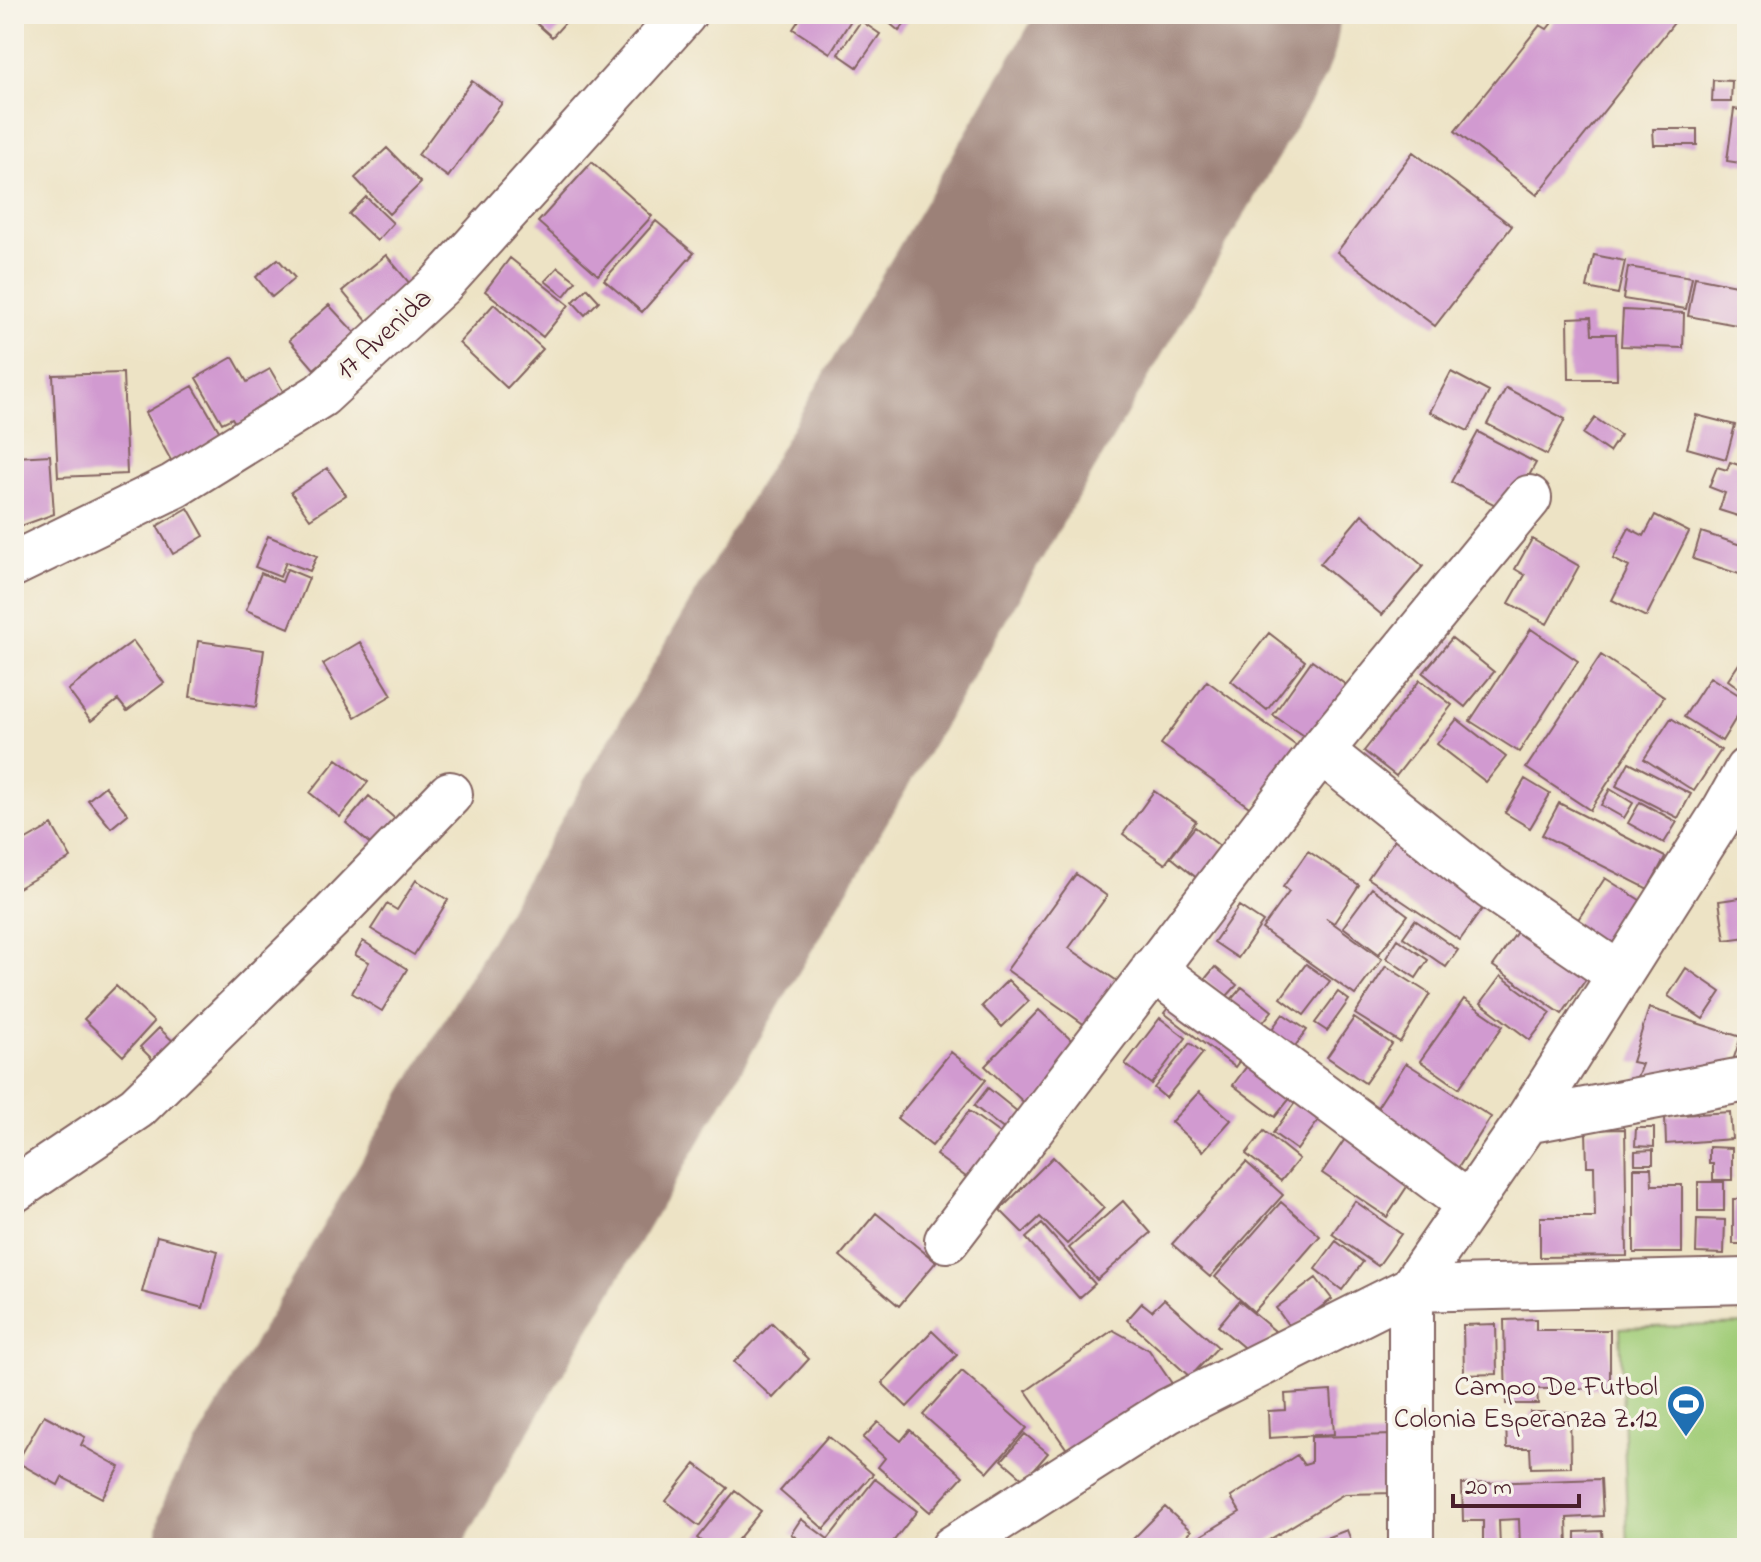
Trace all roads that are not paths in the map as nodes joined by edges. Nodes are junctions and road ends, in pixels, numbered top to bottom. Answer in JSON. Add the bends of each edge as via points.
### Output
{"nodes":[{"id":1,"x":684,"y":14,"type":"edge"},
{"id":2,"x":1529,"y":498,"type":"dead end"},
{"id":3,"x":14,"y":564,"type":"edge"},
{"id":4,"x":1321,"y":751,"type":"junction"},
{"id":5,"x":1747,"y":770,"type":"edge"},
{"id":6,"x":450,"y":794,"type":"dead end"},
{"id":7,"x":1736,"y":807,"type":"edge"},
{"id":8,"x":1153,"y":969,"type":"junction"},
{"id":9,"x":1620,"y":975,"type":"junction"},
{"id":10,"x":1747,"y":1079,"type":"edge"},
{"id":11,"x":1527,"y":1121,"type":"junction"},
{"id":12,"x":14,"y":1190,"type":"edge"},
{"id":13,"x":1469,"y":1204,"type":"junction"},
{"id":14,"x":947,"y":1240,"type":"dead end"},
{"id":15,"x":1747,"y":1281,"type":"edge"},
{"id":16,"x":1411,"y":1289,"type":"junction"},
{"id":17,"x":953,"y":1548,"type":"edge"},
{"id":18,"x":1411,"y":1548,"type":"edge"}],
"edges":[{"from":1,"to":3,"type":"street","name":"17 Avenida","via":[[440,285],[321,395],[174,486]]},
{"from":2,"to":4,"type":"street"},
{"from":4,"to":8,"type":"street"},
{"from":4,"to":9,"type":"street","via":[[1492,888]]},
{"from":5,"to":7,"type":"street"},
{"from":6,"to":12,"type":"street","via":[[137,1107]]},
{"from":7,"to":9,"type":"street"},
{"from":8,"to":13,"type":"street"},
{"from":8,"to":14,"type":"street"},
{"from":9,"to":11,"type":"street"},
{"from":10,"to":11,"type":"street"},
{"from":11,"to":13,"type":"street"},
{"from":13,"to":16,"type":"street"},
{"from":15,"to":16,"type":"street"},
{"from":16,"to":17,"type":"street","via":[[1168,1411]]},
{"from":16,"to":18,"type":"street"}]}
